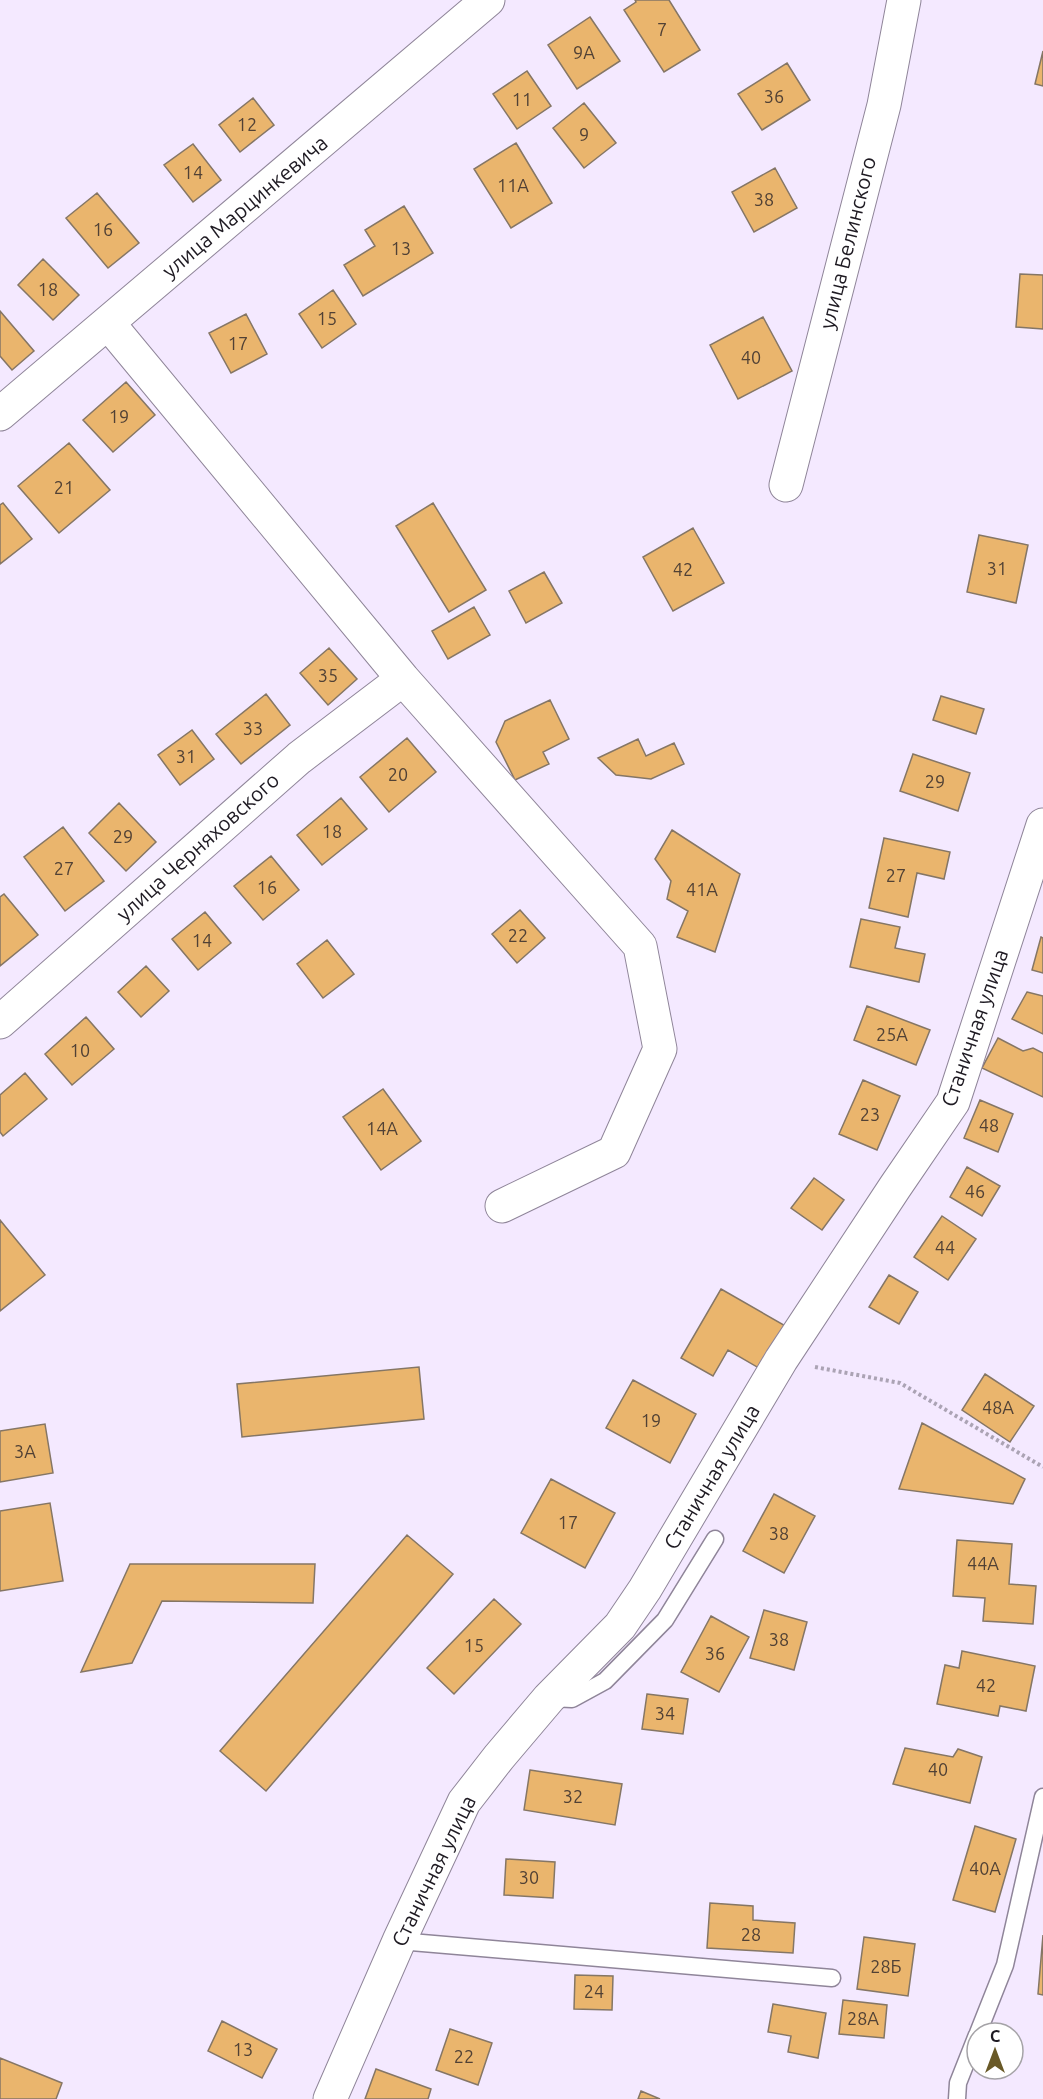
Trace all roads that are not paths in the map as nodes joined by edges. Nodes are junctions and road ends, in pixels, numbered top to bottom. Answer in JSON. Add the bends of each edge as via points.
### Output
{"nodes":[{"id":1,"x":488,"y":0,"type":"edge"},
{"id":2,"x":904,"y":0,"type":"edge"},
{"id":3,"x":108,"y":323,"type":"junction"},
{"id":4,"x":0,"y":414,"type":"edge"},
{"id":5,"x":786,"y":485,"type":"dead end"},
{"id":6,"x":403,"y":679,"type":"junction"},
{"id":7,"x":1043,"y":825,"type":"edge"},
{"id":8,"x":0,"y":1022,"type":"edge"},
{"id":9,"x":502,"y":1206,"type":"dead end"},
{"id":10,"x":715,"y":1539,"type":"dead end"},
{"id":11,"x":549,"y":1698,"type":"junction"},
{"id":12,"x":1043,"y":1797,"type":"edge"},
{"id":13,"x":399,"y":1941,"type":"junction"},
{"id":14,"x":832,"y":1978,"type":"dead end"},
{"id":15,"x":982,"y":2021,"type":"edge"},
{"id":16,"x":965,"y":2065,"type":"edge"},
{"id":17,"x":330,"y":2099,"type":"edge"},
{"id":18,"x":957,"y":2099,"type":"edge"}],
"edges":[{"from":1,"to":3,"type":"street","name":"улица Марцинкевича"},
{"from":2,"to":5,"type":"street","name":"улица Белинского","via":[[884,105]]},
{"from":3,"to":4,"type":"street","name":"улица Марцинкевича"},
{"from":3,"to":6,"type":"street"},
{"from":6,"to":8,"type":"street","name":"улица Черняховского","via":[[298,758]]},
{"from":6,"to":9,"type":"street","via":[[640,946],[660,1049],[614,1152]]},
{"from":7,"to":11,"type":"street","name":"Станичная улица","via":[[953,1102],[781,1360],[620,1626]]},
{"from":10,"to":11,"type":"lane","via":[[665,1620],[605,1681],[572,1699]]},
{"from":11,"to":13,"type":"street","name":"Станичная улица","via":[[464,1802]]},
{"from":12,"to":15,"type":"lane","via":[[1005,1965]]},
{"from":13,"to":14,"type":"lane"},
{"from":13,"to":17,"type":"street","name":"Станичная улица"},
{"from":16,"to":18,"type":"lane"}]}
